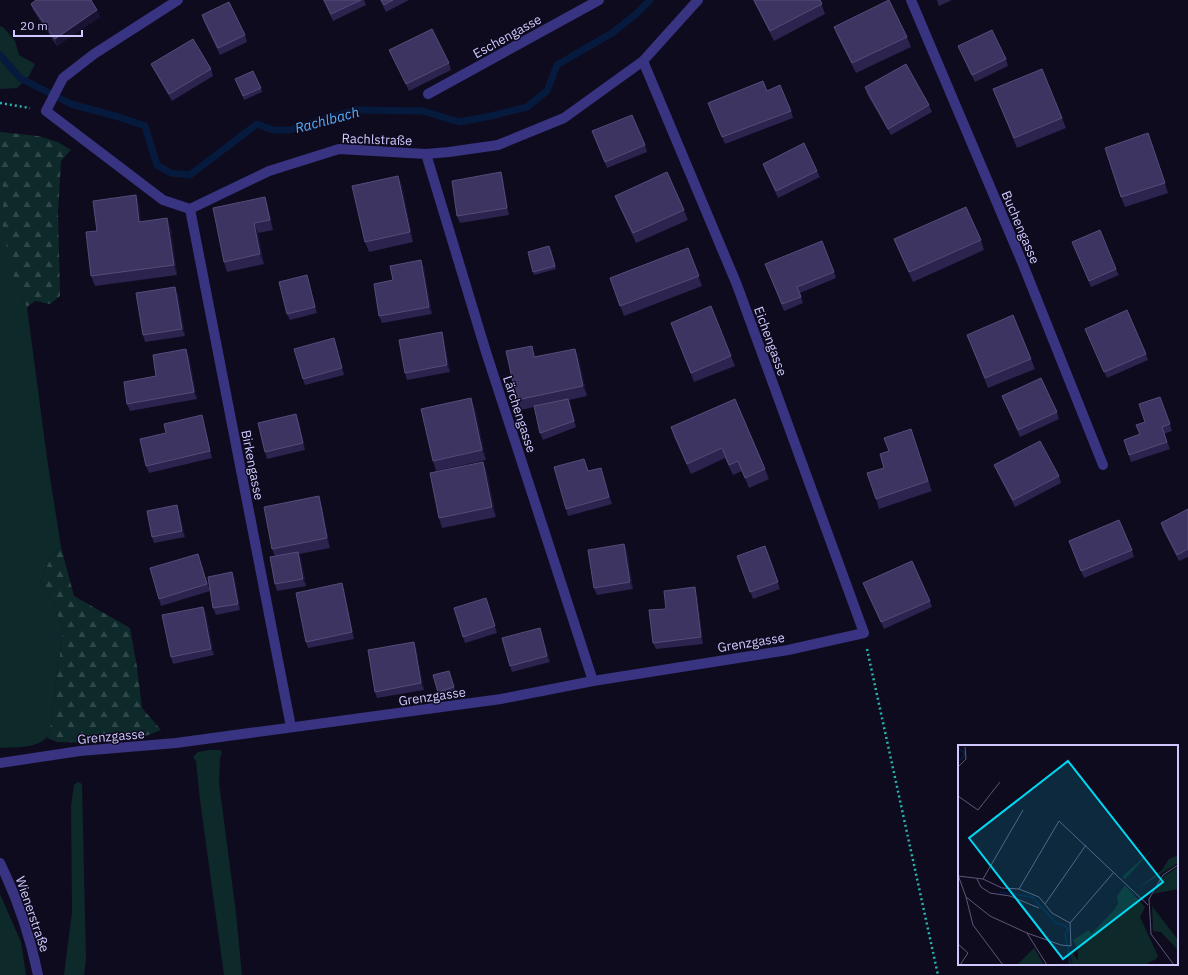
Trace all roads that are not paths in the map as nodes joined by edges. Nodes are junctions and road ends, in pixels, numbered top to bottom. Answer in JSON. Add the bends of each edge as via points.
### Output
{"nodes":[{"id":1,"x":178,"y":0,"type":"edge"},
{"id":2,"x":599,"y":0,"type":"edge"},
{"id":3,"x":698,"y":0,"type":"edge"},
{"id":4,"x":911,"y":0,"type":"edge"},
{"id":5,"x":644,"y":61,"type":"junction"},
{"id":6,"x":428,"y":94,"type":"dead end"},
{"id":7,"x":426,"y":154,"type":"junction"},
{"id":8,"x":190,"y":209,"type":"junction"},
{"id":9,"x":1103,"y":465,"type":"dead end"},
{"id":10,"x":864,"y":633,"type":"joint"},
{"id":11,"x":593,"y":681,"type":"junction"},
{"id":12,"x":291,"y":727,"type":"junction"},
{"id":13,"x":0,"y":763,"type":"edge"},
{"id":14,"x":0,"y":863,"type":"edge"},
{"id":15,"x":38,"y":975,"type":"edge"}],
"edges":[{"from":1,"to":8,"type":"street","via":[[94,54],[63,78],[46,111],[163,200]]},
{"from":2,"to":6,"type":"street","name":"Eschengasse"},
{"from":3,"to":5,"type":"street","name":"Rachlstraße"},
{"from":4,"to":9,"type":"street","name":"Buchengasse","via":[[1022,262]]},
{"from":5,"to":7,"type":"street","name":"Rachlstraße","via":[[564,118],[498,145]]},
{"from":5,"to":10,"type":"street","name":"Eichengasse","via":[[737,285]]},
{"from":7,"to":8,"type":"street","name":"Rachlstraße","via":[[339,149],[270,171]]},
{"from":7,"to":11,"type":"street","name":"Lärchengasse","via":[[486,352]]},
{"from":8,"to":12,"type":"street","name":"Birkengasse"},
{"from":10,"to":11,"type":"street","name":"Grenzgasse","via":[[788,650]]},
{"from":11,"to":12,"type":"street","name":"Grenzgasse","via":[[501,700]]},
{"from":12,"to":13,"type":"street","name":"Grenzgasse","via":[[176,743],[80,751]]},
{"from":14,"to":15,"type":"street","name":"Wienerstraße","via":[[12,889]]}]}
